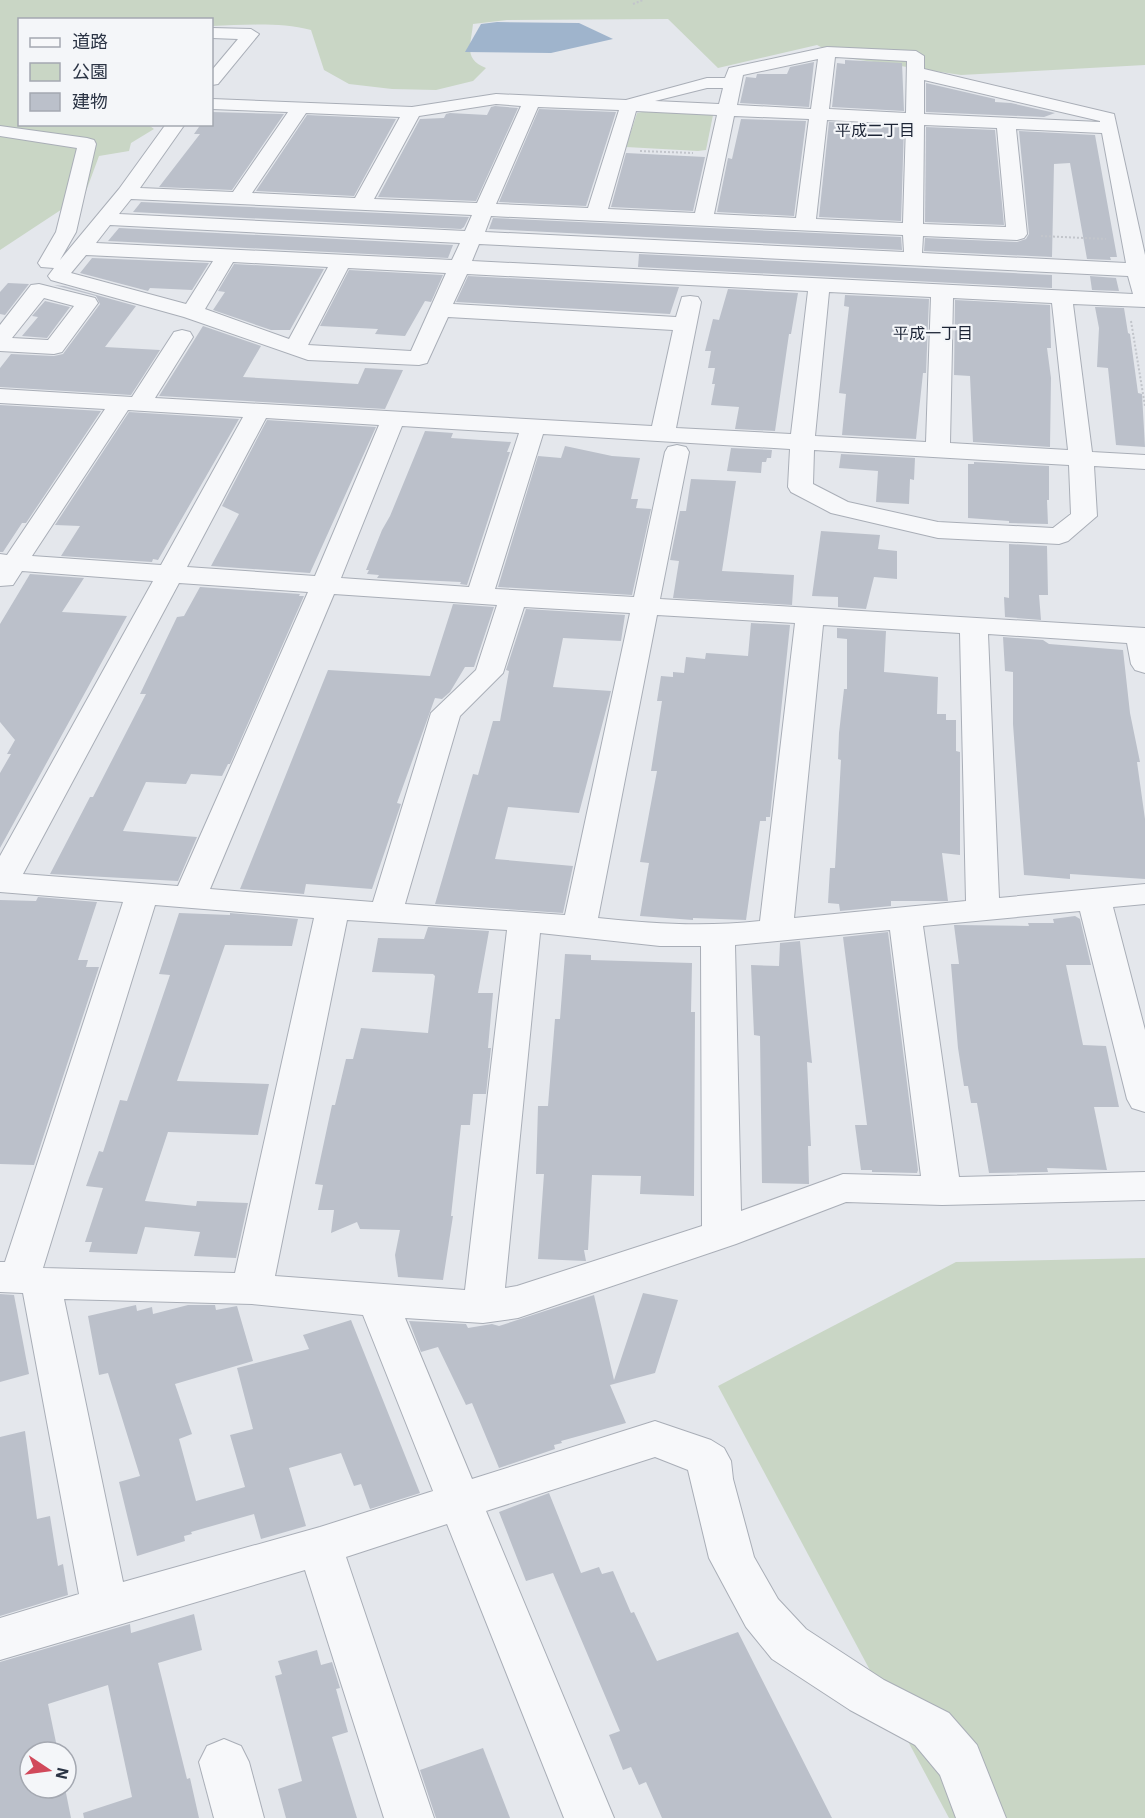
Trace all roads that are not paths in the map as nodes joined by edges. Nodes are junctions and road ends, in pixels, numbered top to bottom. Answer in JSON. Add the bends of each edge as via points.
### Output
{"nodes":[{"id":1,"x":213,"y":33,"type":"edge"},
{"id":2,"x":827,"y":52,"type":"junction"},
{"id":3,"x":914,"y":72,"type":"junction"},
{"id":4,"x":213,"y":79,"type":"edge"},
{"id":5,"x":733,"y":83,"type":"junction"},
{"id":6,"x":532,"y":101,"type":"junction"},
{"id":7,"x":213,"y":104,"type":"edge"},
{"id":8,"x":301,"y":106,"type":"junction"},
{"id":9,"x":629,"y":106,"type":"junction"},
{"id":10,"x":727,"y":110,"type":"junction"},
{"id":11,"x":412,"y":112,"type":"junction"},
{"id":12,"x":819,"y":114,"type":"junction"},
{"id":13,"x":914,"y":119,"type":"junction"},
{"id":14,"x":1006,"y":123,"type":"junction"},
{"id":15,"x":175,"y":126,"type":"edge"},
{"id":16,"x":1110,"y":128,"type":"junction"},
{"id":17,"x":0,"y":131,"type":"edge"},
{"id":18,"x":126,"y":193,"type":"junction"},
{"id":19,"x":239,"y":198,"type":"junction"},
{"id":20,"x":361,"y":204,"type":"junction"},
{"id":21,"x":484,"y":210,"type":"junction"},
{"id":22,"x":596,"y":215,"type":"junction"},
{"id":23,"x":104,"y":219,"type":"junction"},
{"id":24,"x":703,"y":220,"type":"junction"},
{"id":25,"x":805,"y":224,"type":"junction"},
{"id":26,"x":914,"y":230,"type":"junction"},
{"id":27,"x":472,"y":237,"type":"junction"},
{"id":28,"x":80,"y":248,"type":"junction"},
{"id":29,"x":701,"y":248,"type":"junction"},
{"id":30,"x":227,"y":255,"type":"junction"},
{"id":31,"x":912,"y":259,"type":"junction"},
{"id":32,"x":341,"y":261,"type":"junction"},
{"id":33,"x":459,"y":268,"type":"junction"},
{"id":34,"x":1138,"y":270,"type":"junction"},
{"id":35,"x":58,"y":276,"type":"junction"},
{"id":36,"x":694,"y":280,"type":"junction"},
{"id":37,"x":819,"y":286,"type":"junction"},
{"id":38,"x":942,"y":292,"type":"junction"},
{"id":39,"x":1062,"y":298,"type":"junction"},
{"id":40,"x":1144,"y":307,"type":"edge"},
{"id":41,"x":440,"y":310,"type":"junction"},
{"id":42,"x":192,"y":312,"type":"junction"},
{"id":43,"x":685,"y":324,"type":"junction"},
{"id":44,"x":182,"y":337,"type":"dead end"},
{"id":45,"x":0,"y":339,"type":"edge"},
{"id":46,"x":0,"y":344,"type":"edge"},
{"id":47,"x":295,"y":349,"type":"junction"},
{"id":48,"x":0,"y":396,"type":"edge"},
{"id":49,"x":130,"y":404,"type":"junction"},
{"id":50,"x":258,"y":412,"type":"junction"},
{"id":51,"x":393,"y":419,"type":"junction"},
{"id":52,"x":534,"y":426,"type":"junction"},
{"id":53,"x":802,"y":441,"type":"junction"},
{"id":54,"x":670,"y":442,"type":"junction"},
{"id":55,"x":938,"y":450,"type":"junction"},
{"id":56,"x":1081,"y":459,"type":"junction"},
{"id":57,"x":1145,"y":462,"type":"edge"},
{"id":58,"x":4,"y":570,"type":"edge"},
{"id":59,"x":168,"y":575,"type":"junction"},
{"id":60,"x":325,"y":584,"type":"junction"},
{"id":61,"x":480,"y":594,"type":"junction"},
{"id":62,"x":513,"y":598,"type":"junction"},
{"id":63,"x":644,"y":604,"type":"junction"},
{"id":64,"x":810,"y":616,"type":"junction"},
{"id":65,"x":974,"y":625,"type":"junction"},
{"id":66,"x":1145,"y":664,"type":"edge"},
{"id":67,"x":1,"y":882,"type":"edge"},
{"id":68,"x":142,"y":893,"type":"junction"},
{"id":69,"x":1145,"y":894,"type":"edge"},
{"id":70,"x":190,"y":897,"type":"junction"},
{"id":71,"x":1094,"y":899,"type":"junction"},
{"id":72,"x":333,"y":909,"type":"junction"},
{"id":73,"x":983,"y":910,"type":"junction"},
{"id":74,"x":386,"y":913,"type":"junction"},
{"id":75,"x":904,"y":918,"type":"junction"},
{"id":76,"x":525,"y":921,"type":"junction"},
{"id":77,"x":579,"y":928,"type":"junction"},
{"id":78,"x":776,"y":931,"type":"junction"},
{"id":79,"x":718,"y":936,"type":"junction"},
{"id":80,"x":1145,"y":1099,"type":"edge"},
{"id":81,"x":1145,"y":1186,"type":"edge"},
{"id":82,"x":942,"y":1191,"type":"junction"},
{"id":83,"x":722,"y":1234,"type":"junction"},
{"id":84,"x":20,"y":1279,"type":"edge"},
{"id":85,"x":252,"y":1290,"type":"junction"},
{"id":86,"x":378,"y":1301,"type":"junction"},
{"id":87,"x":483,"y":1307,"type":"junction"},
{"id":88,"x":460,"y":1502,"type":"junction"},
{"id":89,"x":320,"y":1546,"type":"junction"},
{"id":90,"x":105,"y":1607,"type":"junction"},
{"id":91,"x":0,"y":1639,"type":"edge"},
{"id":92,"x":224,"y":1762,"type":"dead end"},
{"id":93,"x":239,"y":1818,"type":"edge"},
{"id":94,"x":409,"y":1818,"type":"edge"},
{"id":95,"x":589,"y":1818,"type":"edge"},
{"id":96,"x":981,"y":1818,"type":"edge"}],
"edges":[{"from":1,"to":4,"type":"street","via":[[251,33]]},
{"from":2,"to":3,"type":"street","via":[[916,56]]},
{"from":2,"to":5,"type":"street","via":[[735,72]]},
{"from":2,"to":12,"type":"street"},
{"from":3,"to":13,"type":"street"},
{"from":3,"to":16,"type":"street","via":[[1108,118]]},
{"from":5,"to":9,"type":"street","via":[[707,83]]},
{"from":5,"to":10,"type":"street"},
{"from":6,"to":9,"type":"street"},
{"from":6,"to":11,"type":"street","via":[[496,99]]},
{"from":6,"to":21,"type":"street"},
{"from":7,"to":8,"type":"street"},
{"from":8,"to":11,"type":"street"},
{"from":8,"to":19,"type":"street"},
{"from":9,"to":10,"type":"street"},
{"from":9,"to":22,"type":"street"},
{"from":10,"to":12,"type":"street"},
{"from":10,"to":24,"type":"street"},
{"from":11,"to":20,"type":"street"},
{"from":12,"to":13,"type":"street"},
{"from":12,"to":25,"type":"street"},
{"from":13,"to":14,"type":"street"},
{"from":13,"to":26,"type":"street"},
{"from":14,"to":16,"type":"street"},
{"from":14,"to":26,"type":"street","via":[[1017,234]]},
{"from":15,"to":18,"type":"street"},
{"from":16,"to":34,"type":"street"},
{"from":17,"to":35,"type":"street","via":[[87,144],[66,232],[41,273]]},
{"from":18,"to":19,"type":"street"},
{"from":18,"to":23,"type":"street"},
{"from":19,"to":20,"type":"street"},
{"from":20,"to":21,"type":"street"},
{"from":21,"to":22,"type":"street"},
{"from":21,"to":27,"type":"street"},
{"from":22,"to":24,"type":"street"},
{"from":23,"to":27,"type":"street"},
{"from":23,"to":28,"type":"street"},
{"from":24,"to":25,"type":"street"},
{"from":25,"to":26,"type":"street"},
{"from":26,"to":31,"type":"street"},
{"from":27,"to":29,"type":"street"},
{"from":27,"to":33,"type":"street"},
{"from":28,"to":30,"type":"street"},
{"from":28,"to":35,"type":"street"},
{"from":29,"to":31,"type":"street"},
{"from":29,"to":36,"type":"street"},
{"from":30,"to":32,"type":"street"},
{"from":30,"to":42,"type":"street"},
{"from":31,"to":34,"type":"street"},
{"from":32,"to":33,"type":"street"},
{"from":32,"to":47,"type":"street"},
{"from":33,"to":36,"type":"street"},
{"from":33,"to":41,"type":"street"},
{"from":34,"to":40,"type":"street"},
{"from":35,"to":42,"type":"street"},
{"from":36,"to":37,"type":"street"},
{"from":36,"to":43,"type":"street"},
{"from":37,"to":38,"type":"street"},
{"from":37,"to":53,"type":"street"},
{"from":38,"to":39,"type":"street"},
{"from":38,"to":55,"type":"street"},
{"from":39,"to":40,"type":"street"},
{"from":39,"to":56,"type":"street"},
{"from":41,"to":43,"type":"street"},
{"from":41,"to":47,"type":"street","via":[[419,358],[308,353]]},
{"from":42,"to":47,"type":"street"},
{"from":43,"to":54,"type":"street"},
{"from":44,"to":49,"type":"street"},
{"from":45,"to":46,"type":"street","via":[[39,290],[87,303],[54,347]]},
{"from":48,"to":49,"type":"street"},
{"from":49,"to":50,"type":"street"},
{"from":49,"to":58,"type":"street"},
{"from":50,"to":51,"type":"street"},
{"from":50,"to":59,"type":"street"},
{"from":51,"to":52,"type":"street"},
{"from":51,"to":60,"type":"street"},
{"from":52,"to":54,"type":"street"},
{"from":52,"to":61,"type":"street"},
{"from":53,"to":54,"type":"street"},
{"from":53,"to":55,"type":"street"},
{"from":53,"to":56,"type":"street","via":[[800,487],[840,508],[938,530],[1059,536],[1084,516]]},
{"from":54,"to":63,"type":"street"},
{"from":55,"to":56,"type":"street"},
{"from":56,"to":57,"type":"street"},
{"from":58,"to":59,"type":"street"},
{"from":59,"to":60,"type":"street"},
{"from":59,"to":67,"type":"street"},
{"from":60,"to":61,"type":"street"},
{"from":60,"to":70,"type":"street"},
{"from":61,"to":62,"type":"street"},
{"from":62,"to":63,"type":"street"},
{"from":62,"to":74,"type":"street","via":[[489,673],[446,713]]},
{"from":63,"to":64,"type":"street"},
{"from":63,"to":77,"type":"street"},
{"from":64,"to":65,"type":"street"},
{"from":64,"to":78,"type":"street"},
{"from":65,"to":66,"type":"street","via":[[1140,635]]},
{"from":65,"to":73,"type":"street"},
{"from":67,"to":68,"type":"street"},
{"from":68,"to":70,"type":"street"},
{"from":68,"to":84,"type":"street"},
{"from":69,"to":71,"type":"street"},
{"from":70,"to":72,"type":"street"},
{"from":71,"to":73,"type":"street"},
{"from":71,"to":80,"type":"street"},
{"from":72,"to":74,"type":"street"},
{"from":72,"to":85,"type":"street"},
{"from":73,"to":75,"type":"street"},
{"from":74,"to":76,"type":"street"},
{"from":75,"to":78,"type":"street"},
{"from":75,"to":82,"type":"street"},
{"from":76,"to":77,"type":"street"},
{"from":76,"to":87,"type":"street"},
{"from":77,"to":79,"type":"street"},
{"from":78,"to":79,"type":"street"},
{"from":79,"to":83,"type":"street"},
{"from":81,"to":82,"type":"street"},
{"from":82,"to":83,"type":"street","via":[[843,1188]]},
{"from":83,"to":87,"type":"street","via":[[518,1302]]},
{"from":84,"to":85,"type":"street"},
{"from":84,"to":90,"type":"street"},
{"from":85,"to":86,"type":"street"},
{"from":86,"to":87,"type":"street"},
{"from":86,"to":88,"type":"street"},
{"from":88,"to":89,"type":"street"},
{"from":88,"to":95,"type":"street"},
{"from":88,"to":96,"type":"street","via":[[644,1440],[655,1439],[696,1453],[709,1461],[732,1558],[762,1613],[789,1644],[867,1695],[932,1729],[960,1761]]},
{"from":89,"to":90,"type":"street"},
{"from":89,"to":94,"type":"street"},
{"from":90,"to":91,"type":"street"},
{"from":92,"to":93,"type":"street"}]}
